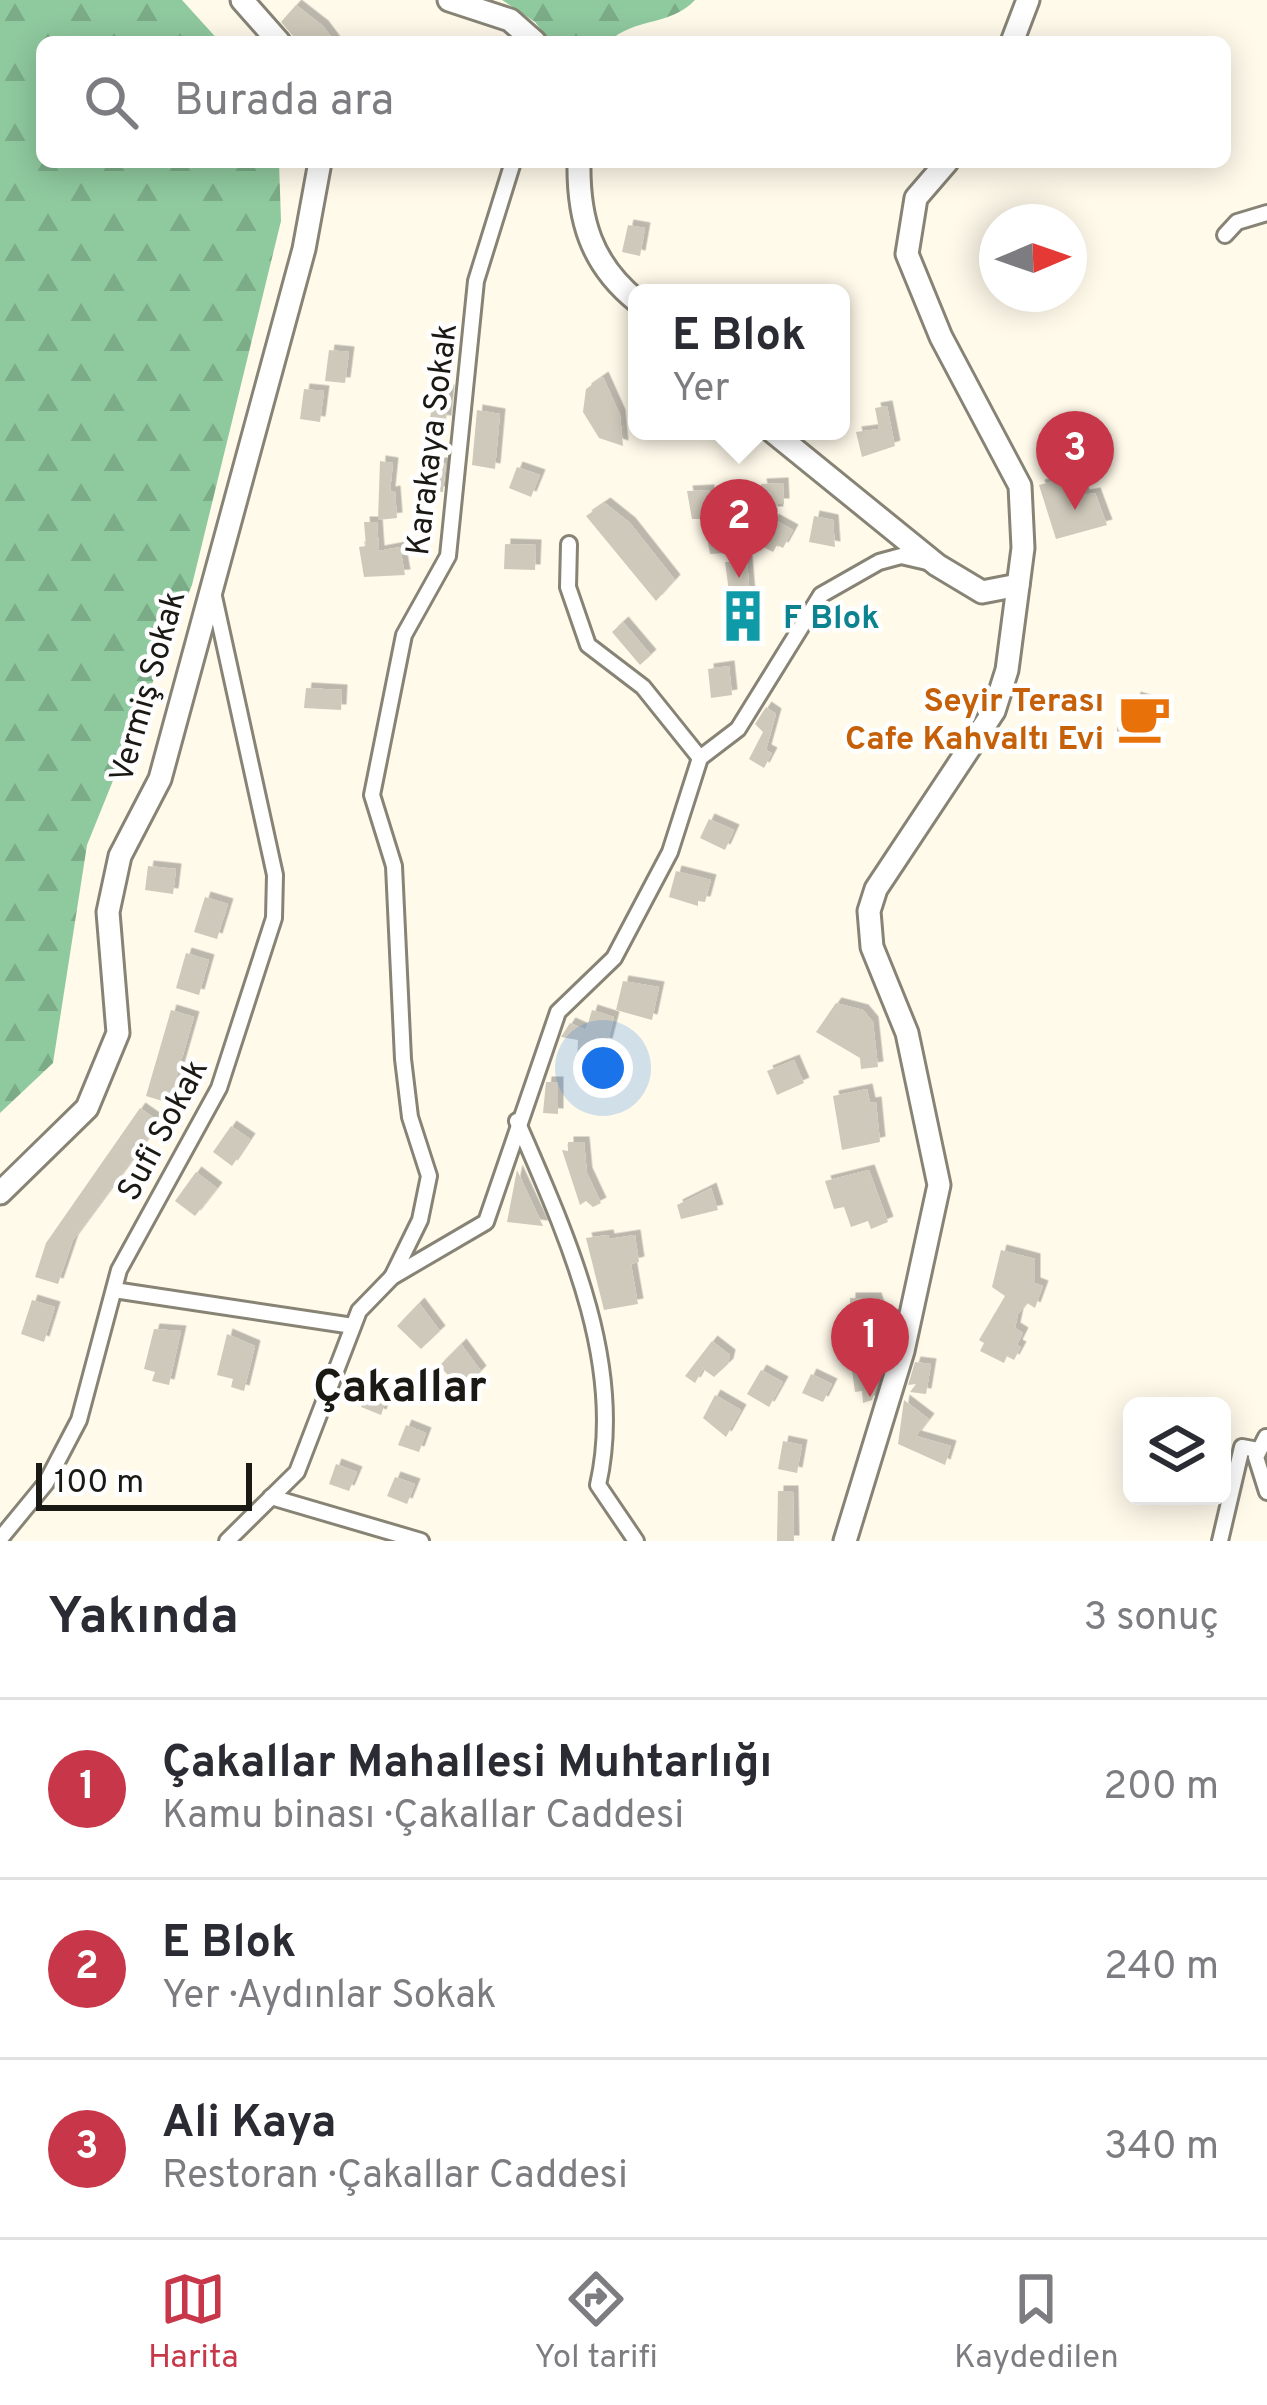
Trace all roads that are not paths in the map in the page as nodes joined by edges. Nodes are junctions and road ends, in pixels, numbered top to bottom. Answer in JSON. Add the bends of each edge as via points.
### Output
{"nodes":[{"id":1,"x":242,"y":0,"type":"edge"},
{"id":2,"x":449,"y":0,"type":"edge"},
{"id":3,"x":482,"y":0,"type":"edge"},
{"id":4,"x":1028,"y":0,"type":"edge"},
{"id":5,"x":510,"y":20,"type":"junction"},
{"id":6,"x":274,"y":36,"type":"edge"},
{"id":7,"x":528,"y":36,"type":"edge"},
{"id":8,"x":1014,"y":36,"type":"edge"},
{"id":9,"x":319,"y":168,"type":"edge"},
{"id":10,"x":511,"y":168,"type":"edge"},
{"id":11,"x":579,"y":168,"type":"edge"},
{"id":12,"x":942,"y":168,"type":"edge"},
{"id":13,"x":1267,"y":213,"type":"edge"},
{"id":14,"x":1225,"y":235,"type":"dead end"},
{"id":15,"x":628,"y":292,"type":"edge"},
{"id":16,"x":783,"y":440,"type":"edge"},
{"id":17,"x":569,"y":544,"type":"dead end"},
{"id":18,"x":937,"y":565,"type":"junction"},
{"id":19,"x":210,"y":581,"type":"junction"},
{"id":20,"x":1018,"y":585,"type":"junction"},
{"id":21,"x":700,"y":758,"type":"junction"},
{"id":22,"x":517,"y":1121,"type":"junction"},
{"id":23,"x":0,"y":1192,"type":"edge"},
{"id":24,"x":392,"y":1277,"type":"junction"},
{"id":25,"x":114,"y":1290,"type":"junction"},
{"id":26,"x":353,"y":1326,"type":"junction"},
{"id":27,"x":1262,"y":1443,"type":"edge"},
{"id":28,"x":1267,"y":1492,"type":"edge"},
{"id":29,"x":272,"y":1497,"type":"junction"},
{"id":30,"x":0,"y":1539,"type":"edge"},
{"id":31,"x":227,"y":1541,"type":"edge"},
{"id":32,"x":421,"y":1541,"type":"edge"},
{"id":33,"x":636,"y":1541,"type":"edge"},
{"id":34,"x":845,"y":1541,"type":"edge"},
{"id":35,"x":1220,"y":1541,"type":"edge"}],
"edges":[{"from":1,"to":6,"type":"street"},
{"from":2,"to":5,"type":"street"},
{"from":3,"to":5,"type":"street"},
{"from":4,"to":8,"type":"street"},
{"from":5,"to":7,"type":"street"},
{"from":9,"to":19,"type":"street","name":"Vermiş Sokak","via":[[304,249]]},
{"from":10,"to":24,"type":"street","name":"Karakaya Sokak","via":[[476,281],[448,556],[404,635],[372,795],[394,866],[408,1098],[429,1176],[420,1220]]},
{"from":11,"to":15,"type":"street","via":[[578,209],[597,259]]},
{"from":12,"to":20,"type":"street","via":[[916,198],[907,254],[941,338],[1020,486]]},
{"from":13,"to":14,"type":"street"},
{"from":16,"to":18,"type":"street"},
{"from":17,"to":21,"type":"street","via":[[568,586],[588,646],[643,687]]},
{"from":18,"to":20,"type":"street","via":[[982,592]]},
{"from":18,"to":21,"type":"street","via":[[901,556],[821,595],[738,729]]},
{"from":19,"to":23,"type":"street","name":"Vermiş Sokak","via":[[160,779],[121,856],[108,911],[118,1033],[87,1108]]},
{"from":19,"to":25,"type":"street","name":"Sufi Sokak","via":[[275,875],[274,918],[219,1088],[149,1207]]},
{"from":20,"to":34,"type":"street","via":[[994,711],[869,911],[872,947],[908,1034],[939,1185],[903,1351]]},
{"from":21,"to":22,"type":"street","via":[[670,852],[614,958],[558,1012]]},
{"from":22,"to":24,"type":"street","via":[[486,1222]]},
{"from":22,"to":33,"type":"street","via":[[582,1280],[606,1415],[598,1485]]},
{"from":24,"to":26,"type":"street"},
{"from":25,"to":26,"type":"street"},
{"from":25,"to":30,"type":"street","name":"Sufi Sokak","via":[[80,1420],[46,1483]]},
{"from":26,"to":29,"type":"street","via":[[297,1472]]},
{"from":27,"to":28,"type":"street","via":[[1257,1472]]},
{"from":27,"to":35,"type":"street","via":[[1242,1448]]},
{"from":29,"to":31,"type":"street"},
{"from":29,"to":32,"type":"street"}]}
